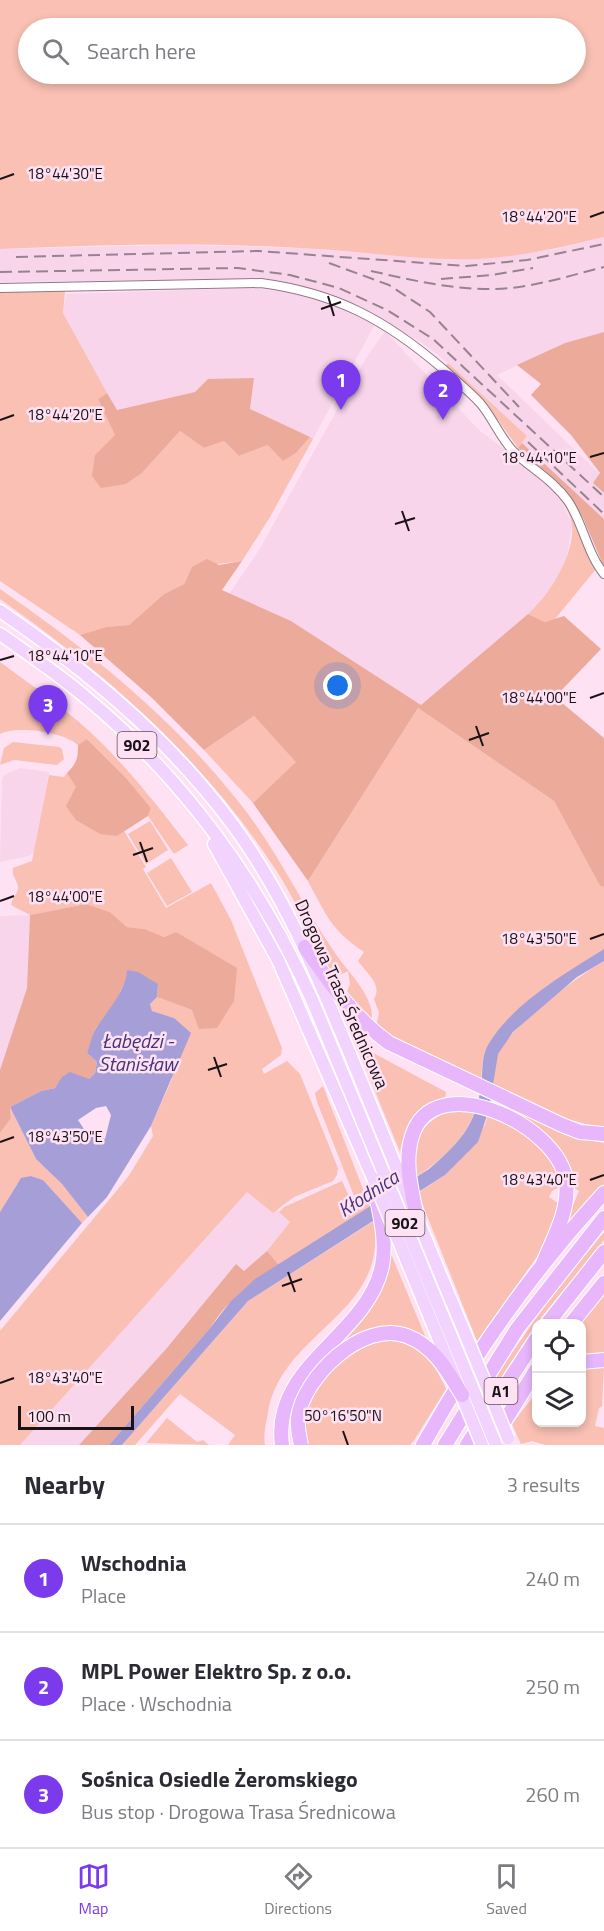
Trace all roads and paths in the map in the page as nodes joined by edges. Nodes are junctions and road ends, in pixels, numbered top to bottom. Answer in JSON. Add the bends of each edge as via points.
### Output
{"nodes":[{"id":1,"x":0,"y":288,"type":"edge"},
{"id":2,"x":604,"y":574,"type":"edge"},
{"id":3,"x":0,"y":611,"type":"edge"},
{"id":4,"x":0,"y":634,"type":"edge"},
{"id":5,"x":185,"y":796,"type":"junction"},
{"id":6,"x":305,"y":947,"type":"joint"},
{"id":7,"x":329,"y":991,"type":"junction"},
{"id":8,"x":604,"y":1134,"type":"edge"},
{"id":9,"x":373,"y":1178,"type":"junction"},
{"id":10,"x":604,"y":1193,"type":"edge"},
{"id":11,"x":604,"y":1218,"type":"edge"},
{"id":12,"x":418,"y":1223,"type":"junction"},
{"id":13,"x":604,"y":1252,"type":"edge"},
{"id":14,"x":542,"y":1266,"type":"junction"},
{"id":15,"x":604,"y":1282,"type":"edge"},
{"id":16,"x":550,"y":1319,"type":"edge"},
{"id":17,"x":574,"y":1319,"type":"edge"},
{"id":18,"x":532,"y":1347,"type":"edge"},
{"id":19,"x":604,"y":1360,"type":"edge"},
{"id":20,"x":586,"y":1362,"type":"edge"},
{"id":21,"x":535,"y":1373,"type":"edge"},
{"id":22,"x":532,"y":1390,"type":"edge"},
{"id":23,"x":462,"y":1395,"type":"junction"},
{"id":24,"x":510,"y":1412,"type":"junction"},
{"id":25,"x":435,"y":1424,"type":"junction"},
{"id":26,"x":506,"y":1443,"type":"edge"},
{"id":27,"x":282,"y":1445,"type":"edge"},
{"id":28,"x":301,"y":1445,"type":"edge"},
{"id":29,"x":417,"y":1445,"type":"edge"},
{"id":30,"x":423,"y":1445,"type":"edge"},
{"id":31,"x":446,"y":1445,"type":"edge"},
{"id":32,"x":467,"y":1445,"type":"edge"},
{"id":33,"x":482,"y":1445,"type":"edge"},
{"id":34,"x":490,"y":1445,"type":"edge"}],
"edges":[{"from":1,"to":2,"type":"street","via":[[261,283],[291,287],[351,306],[413,344],[473,396],[515,453],[553,483],[566,499]]},
{"from":3,"to":6,"type":"main road","name":"Drogowa Trasa Średnicowa","number":"902","via":[[101,686],[198,781],[256,859]]},
{"from":4,"to":5,"type":"main road","name":"Drogowa Trasa Średnicowa","number":"902","via":[[86,697]]},
{"from":5,"to":9,"type":"main road","via":[[247,901],[301,1008]]},
{"from":5,"to":26,"type":"main road","name":"Drogowa Trasa Średnicowa","number":"902","bridge":true,"via":[[246,876],[289,951]]},
{"from":6,"to":7,"type":"highway"},
{"from":7,"to":8,"type":"highway","via":[[389,1044],[562,1125],[580,1132]]},
{"from":7,"to":12,"type":"main road","name":"Drogowa Trasa Średnicowa","number":"902"},
{"from":9,"to":23,"type":"main road","bridge":true},
{"from":9,"to":27,"type":"highway","bridge":true,"via":[[384,1234],[382,1267],[375,1288],[295,1385],[285,1405]]},
{"from":10,"to":14,"type":"highway"},
{"from":11,"to":31,"type":"highway","number":"A1","via":[[517,1329]]},
{"from":12,"to":14,"type":"highway","via":[[409,1173],[412,1137],[425,1116],[438,1108],[452,1104],[481,1106],[538,1134],[560,1160],[567,1193],[561,1222]]},
{"from":12,"to":26,"type":"main road","name":"Drogowa Trasa Średnicowa","number":"902","bridge":true},
{"from":13,"to":16,"type":"highway"},
{"from":14,"to":25,"type":"highway","via":[[489,1338]]},
{"from":15,"to":17,"type":"highway"},
{"from":18,"to":32,"type":"highway","number":"A1"},
{"from":19,"to":20,"type":"highway"},
{"from":21,"to":24,"type":"highway"},
{"from":22,"to":24,"type":"highway"},
{"from":23,"to":28,"type":"highway","bridge":true,"via":[[435,1355],[421,1342],[399,1333],[373,1334],[348,1347],[330,1363],[305,1398],[298,1417]]},
{"from":23,"to":33,"type":"main road","bridge":true},
{"from":24,"to":34,"type":"highway"},
{"from":25,"to":29,"type":"highway"},
{"from":25,"to":30,"type":"highway"}]}
